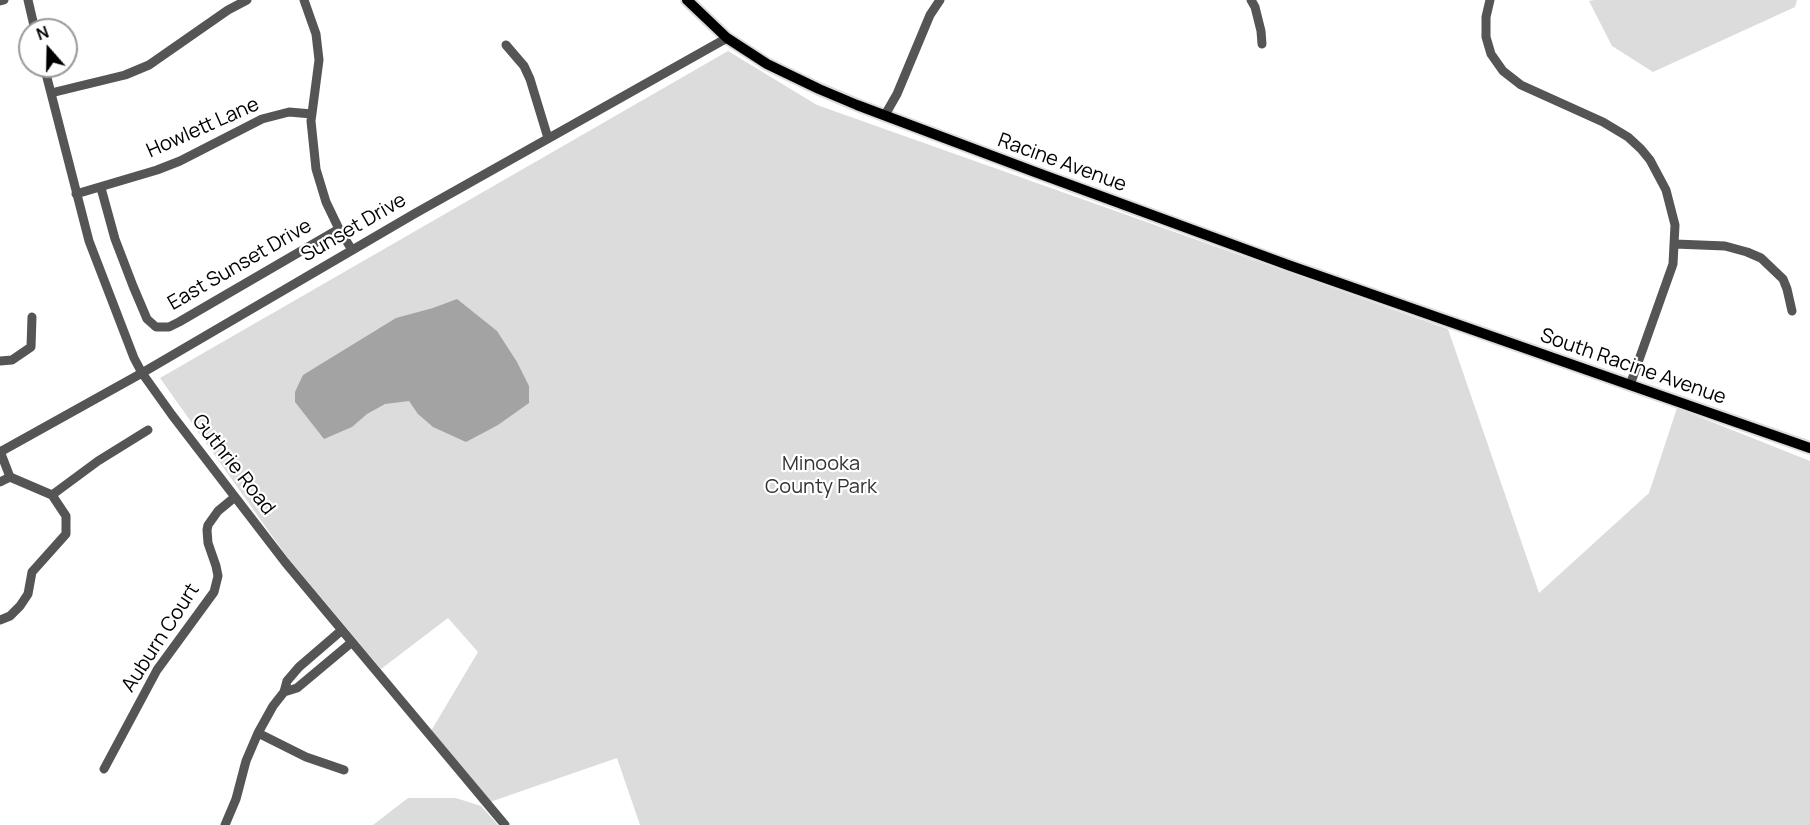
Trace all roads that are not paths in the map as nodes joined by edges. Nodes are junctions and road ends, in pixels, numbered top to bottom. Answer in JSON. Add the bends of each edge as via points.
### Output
{"nodes":[{"id":1,"x":28,"y":0,"type":"edge"},
{"id":2,"x":247,"y":0,"type":"edge"},
{"id":3,"x":304,"y":0,"type":"edge"},
{"id":4,"x":687,"y":0,"type":"edge"},
{"id":5,"x":939,"y":0,"type":"edge"},
{"id":6,"x":1251,"y":0,"type":"edge"},
{"id":7,"x":1490,"y":0,"type":"edge"},
{"id":8,"x":32,"y":18,"type":"edge"},
{"id":9,"x":728,"y":38,"type":"junction"},
{"id":10,"x":1262,"y":44,"type":"dead end"},
{"id":11,"x":506,"y":45,"type":"dead end"},
{"id":12,"x":47,"y":78,"type":"edge"},
{"id":13,"x":51,"y":93,"type":"junction"},
{"id":14,"x":312,"y":114,"type":"junction"},
{"id":15,"x":885,"y":115,"type":"junction"},
{"id":16,"x":548,"y":138,"type":"junction"},
{"id":17,"x":100,"y":188,"type":"junction"},
{"id":18,"x":76,"y":194,"type":"junction"},
{"id":19,"x":339,"y":229,"type":"junction"},
{"id":20,"x":1675,"y":244,"type":"junction"},
{"id":21,"x":352,"y":250,"type":"junction"},
{"id":22,"x":1792,"y":311,"type":"dead end"},
{"id":23,"x":32,"y":317,"type":"dead end"},
{"id":24,"x":1444,"y":320,"type":"joint"},
{"id":25,"x":0,"y":361,"type":"edge"},
{"id":26,"x":142,"y":373,"type":"junction"},
{"id":27,"x":1630,"y":385,"type":"junction"},
{"id":28,"x":148,"y":430,"type":"dead end"},
{"id":29,"x":1810,"y":448,"type":"edge"},
{"id":30,"x":0,"y":452,"type":"edge"},
{"id":31,"x":10,"y":477,"type":"junction"},
{"id":32,"x":0,"y":482,"type":"edge"},
{"id":33,"x":52,"y":495,"type":"junction"},
{"id":34,"x":235,"y":497,"type":"junction"},
{"id":35,"x":0,"y":620,"type":"edge"},
{"id":36,"x":342,"y":630,"type":"junction"},
{"id":37,"x":352,"y":642,"type":"junction"},
{"id":38,"x":311,"y":657,"type":"junction"},
{"id":39,"x":320,"y":668,"type":"junction"},
{"id":40,"x":284,"y":692,"type":"junction"},
{"id":41,"x":258,"y":733,"type":"junction"},
{"id":42,"x":104,"y":769,"type":"dead end"},
{"id":43,"x":344,"y":770,"type":"dead end"},
{"id":44,"x":225,"y":825,"type":"edge"},
{"id":45,"x":505,"y":825,"type":"edge"}],
"edges":[{"from":1,"to":8,"type":"street"},
{"from":2,"to":13,"type":"street","via":[[228,9],[149,65],[125,75]]},
{"from":3,"to":14,"type":"street","via":[[318,53]]},
{"from":4,"to":9,"type":"main road","name":"Racine Avenue"},
{"from":5,"to":15,"type":"street"},
{"from":6,"to":10,"type":"street"},
{"from":7,"to":20,"type":"street","via":[[1486,37],[1498,66],[1521,86],[1603,122],[1641,149],[1666,190],[1675,225]]},
{"from":9,"to":15,"type":"main road","name":"Racine Avenue","via":[[767,64]]},
{"from":9,"to":16,"type":"street","name":"Sunset Drive"},
{"from":11,"to":16,"type":"street","via":[[527,73]]},
{"from":12,"to":13,"type":"street","name":"Guthrie Road"},
{"from":13,"to":18,"type":"street","name":"Guthrie Road"},
{"from":14,"to":17,"type":"street","name":"Howlett Lane","via":[[289,112],[262,119],[180,161]]},
{"from":14,"to":19,"type":"street","via":[[320,186]]},
{"from":15,"to":24,"type":"main road","name":"Racine Avenue"},
{"from":16,"to":21,"type":"street","name":"Sunset Drive"},
{"from":17,"to":18,"type":"street","name":"Howlett Lane"},
{"from":17,"to":19,"type":"street","name":"East Sunset Drive","via":[[133,286],[147,319],[156,327],[179,322]]},
{"from":18,"to":26,"type":"street","name":"Guthrie Road","via":[[103,282]]},
{"from":19,"to":21,"type":"street"},
{"from":20,"to":22,"type":"street","via":[[1725,246],[1761,258],[1782,279]]},
{"from":20,"to":27,"type":"street","via":[[1673,264]]},
{"from":21,"to":26,"type":"street","name":"Sunset Drive"},
{"from":23,"to":25,"type":"street","via":[[31,347],[12,360]]},
{"from":24,"to":27,"type":"main road","name":"South Racine Avenue"},
{"from":26,"to":30,"type":"street","name":"Sunset Drive"},
{"from":26,"to":34,"type":"street","name":"Guthrie Road"},
{"from":27,"to":29,"type":"main road","name":"South Racine Avenue"},
{"from":28,"to":33,"type":"street"},
{"from":30,"to":31,"type":"street"},
{"from":31,"to":32,"type":"street"},
{"from":31,"to":33,"type":"street"},
{"from":33,"to":35,"type":"street","via":[[66,516],[66,534],[32,572],[28,594],[20,606]]},
{"from":34,"to":36,"type":"street","name":"Guthrie Road"},
{"from":34,"to":42,"type":"street","name":"Auburn Court","via":[[208,525],[208,543],[218,576],[214,592],[157,670]]},
{"from":36,"to":37,"type":"street","name":"Guthrie Road"},
{"from":36,"to":38,"type":"street"},
{"from":37,"to":39,"type":"street"},
{"from":37,"to":45,"type":"street","name":"Guthrie Road"},
{"from":38,"to":39,"type":"street"},
{"from":38,"to":40,"type":"street","via":[[290,675]]},
{"from":39,"to":40,"type":"street","via":[[297,688]]},
{"from":40,"to":41,"type":"street"},
{"from":41,"to":43,"type":"street","via":[[306,757]]},
{"from":41,"to":44,"type":"street"}]}
